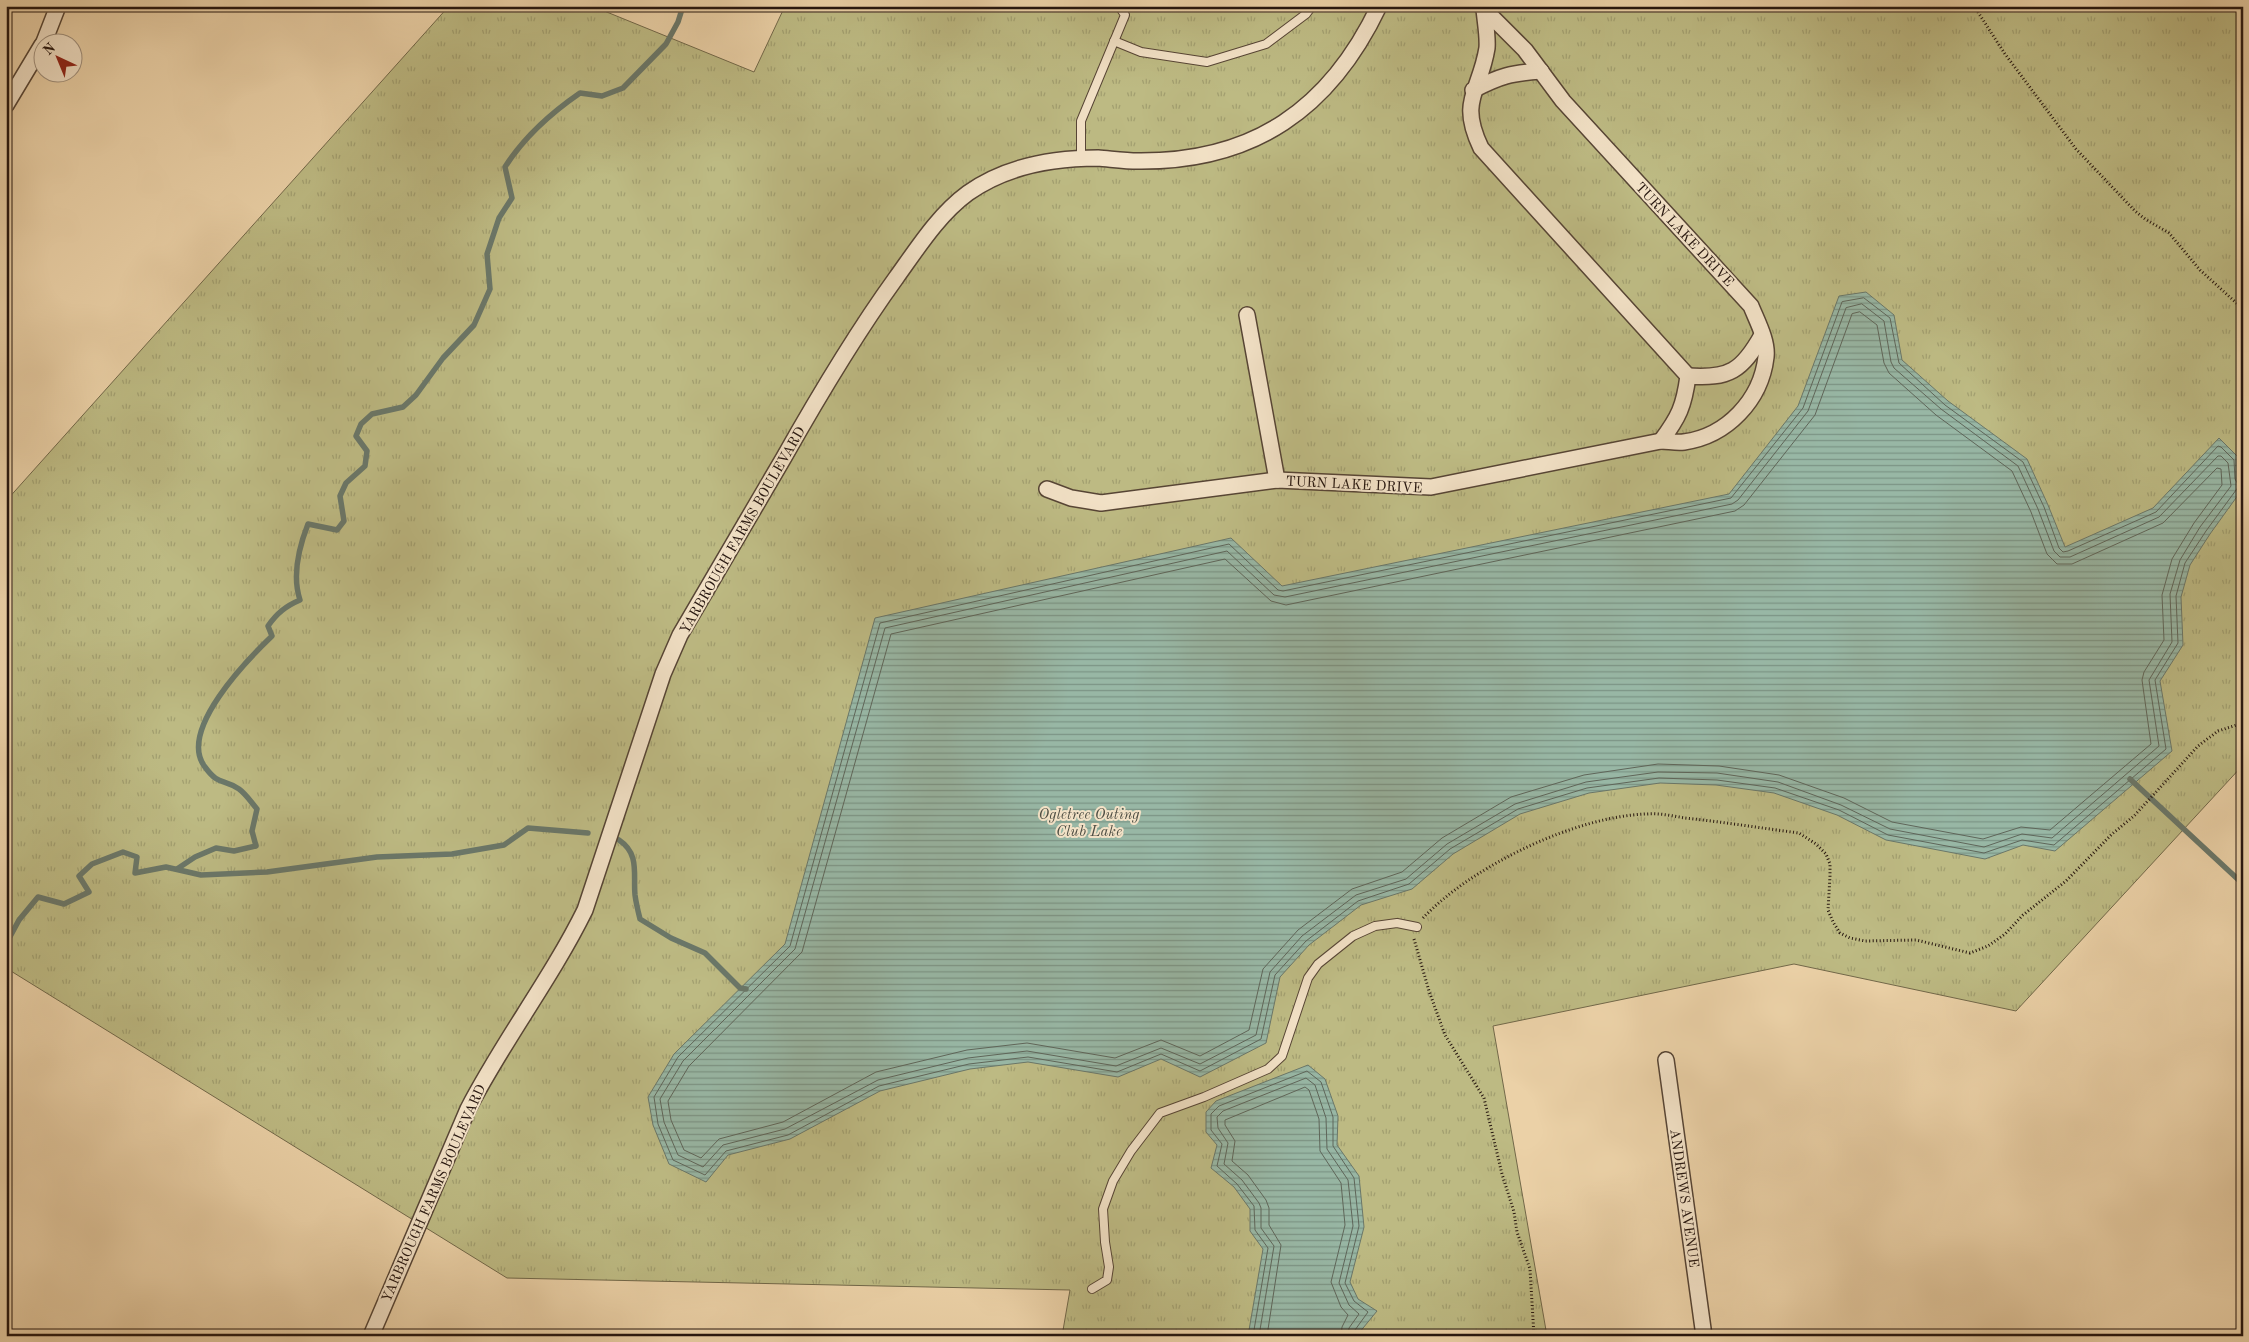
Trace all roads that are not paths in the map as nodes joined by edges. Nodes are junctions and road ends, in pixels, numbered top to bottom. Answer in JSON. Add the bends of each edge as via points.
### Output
{"nodes":[{"id":1,"x":58,"y":6,"type":"edge"},
{"id":2,"x":1119,"y":6,"type":"edge"},
{"id":3,"x":1312,"y":6,"type":"edge"},
{"id":4,"x":1379,"y":6,"type":"edge"},
{"id":5,"x":1482,"y":8,"type":"edge"},
{"id":6,"x":48,"y":32,"type":"edge"},
{"id":7,"x":1114,"y":41,"type":"junction"},
{"id":8,"x":32,"y":62,"type":"edge"},
{"id":9,"x":1541,"y":71,"type":"junction"},
{"id":10,"x":1473,"y":90,"type":"junction"},
{"id":11,"x":6,"y":106,"type":"edge"},
{"id":12,"x":1081,"y":159,"type":"junction"},
{"id":13,"x":1247,"y":316,"type":"dead end"},
{"id":14,"x":1762,"y":335,"type":"junction"},
{"id":15,"x":1688,"y":376,"type":"junction"},
{"id":16,"x":1660,"y":441,"type":"junction"},
{"id":17,"x":1278,"y":480,"type":"junction"},
{"id":18,"x":1046,"y":489,"type":"dead end"},
{"id":19,"x":1417,"y":927,"type":"road end"},
{"id":20,"x":1666,"y":1060,"type":"dead end"},
{"id":21,"x":1092,"y":1290,"type":"dead end"},
{"id":22,"x":371,"y":1336,"type":"edge"},
{"id":23,"x":1704,"y":1336,"type":"edge"}],
"edges":[{"from":1,"to":6,"type":"street"},
{"from":2,"to":7,"type":"lane","via":[[1125,15]]},
{"from":3,"to":7,"type":"lane","via":[[1266,44],[1207,62],[1141,52]]},
{"from":4,"to":12,"type":"street","name":"YARBROUGH FARMS BOULEVARD","via":[[1365,36],[1340,73],[1284,123],[1254,139],[1209,154],[1174,159]]},
{"from":5,"to":9,"type":"street","name":"TURN LAKE DRIVE","via":[[1525,50]]},
{"from":5,"to":10,"type":"street","name":"TURN LAKE DRIVE","via":[[1487,46]]},
{"from":7,"to":12,"type":"lane","via":[[1081,121]]},
{"from":8,"to":11,"type":"street"},
{"from":9,"to":10,"type":"street","via":[[1497,77]]},
{"from":9,"to":14,"type":"street","name":"TURN LAKE DRIVE","via":[[1563,101],[1751,306]]},
{"from":10,"to":15,"type":"street","name":"TURN LAKE DRIVE","via":[[1470,120],[1481,148]]},
{"from":12,"to":22,"type":"street","name":"YARBROUGH FARMS BOULEVARD","via":[[1064,159],[1013,170],[966,194],[943,215],[925,238],[847,349],[680,635],[585,910],[570,941],[486,1074],[468,1109]]},
{"from":13,"to":17,"type":"street"},
{"from":14,"to":15,"type":"street","via":[[1750,357],[1734,371],[1710,378]]},
{"from":14,"to":16,"type":"street","name":"TURN LAKE DRIVE","via":[[1766,356],[1757,390],[1747,406],[1712,434],[1683,442]]},
{"from":15,"to":16,"type":"street","via":[[1684,402],[1674,424]]},
{"from":16,"to":17,"type":"street","name":"TURN LAKE DRIVE","via":[[1431,487]]},
{"from":17,"to":18,"type":"street","name":"TURN LAKE DRIVE","via":[[1101,503],[1071,498]]},
{"from":19,"to":21,"type":"lane","via":[[1397,924],[1376,926],[1353,936],[1318,964],[1308,978],[1282,1056],[1268,1069],[1160,1113],[1130,1151],[1113,1181],[1103,1209],[1109,1267],[1107,1280]]},
{"from":20,"to":23,"type":"street","name":"ANDREWS AVENUE"}]}
